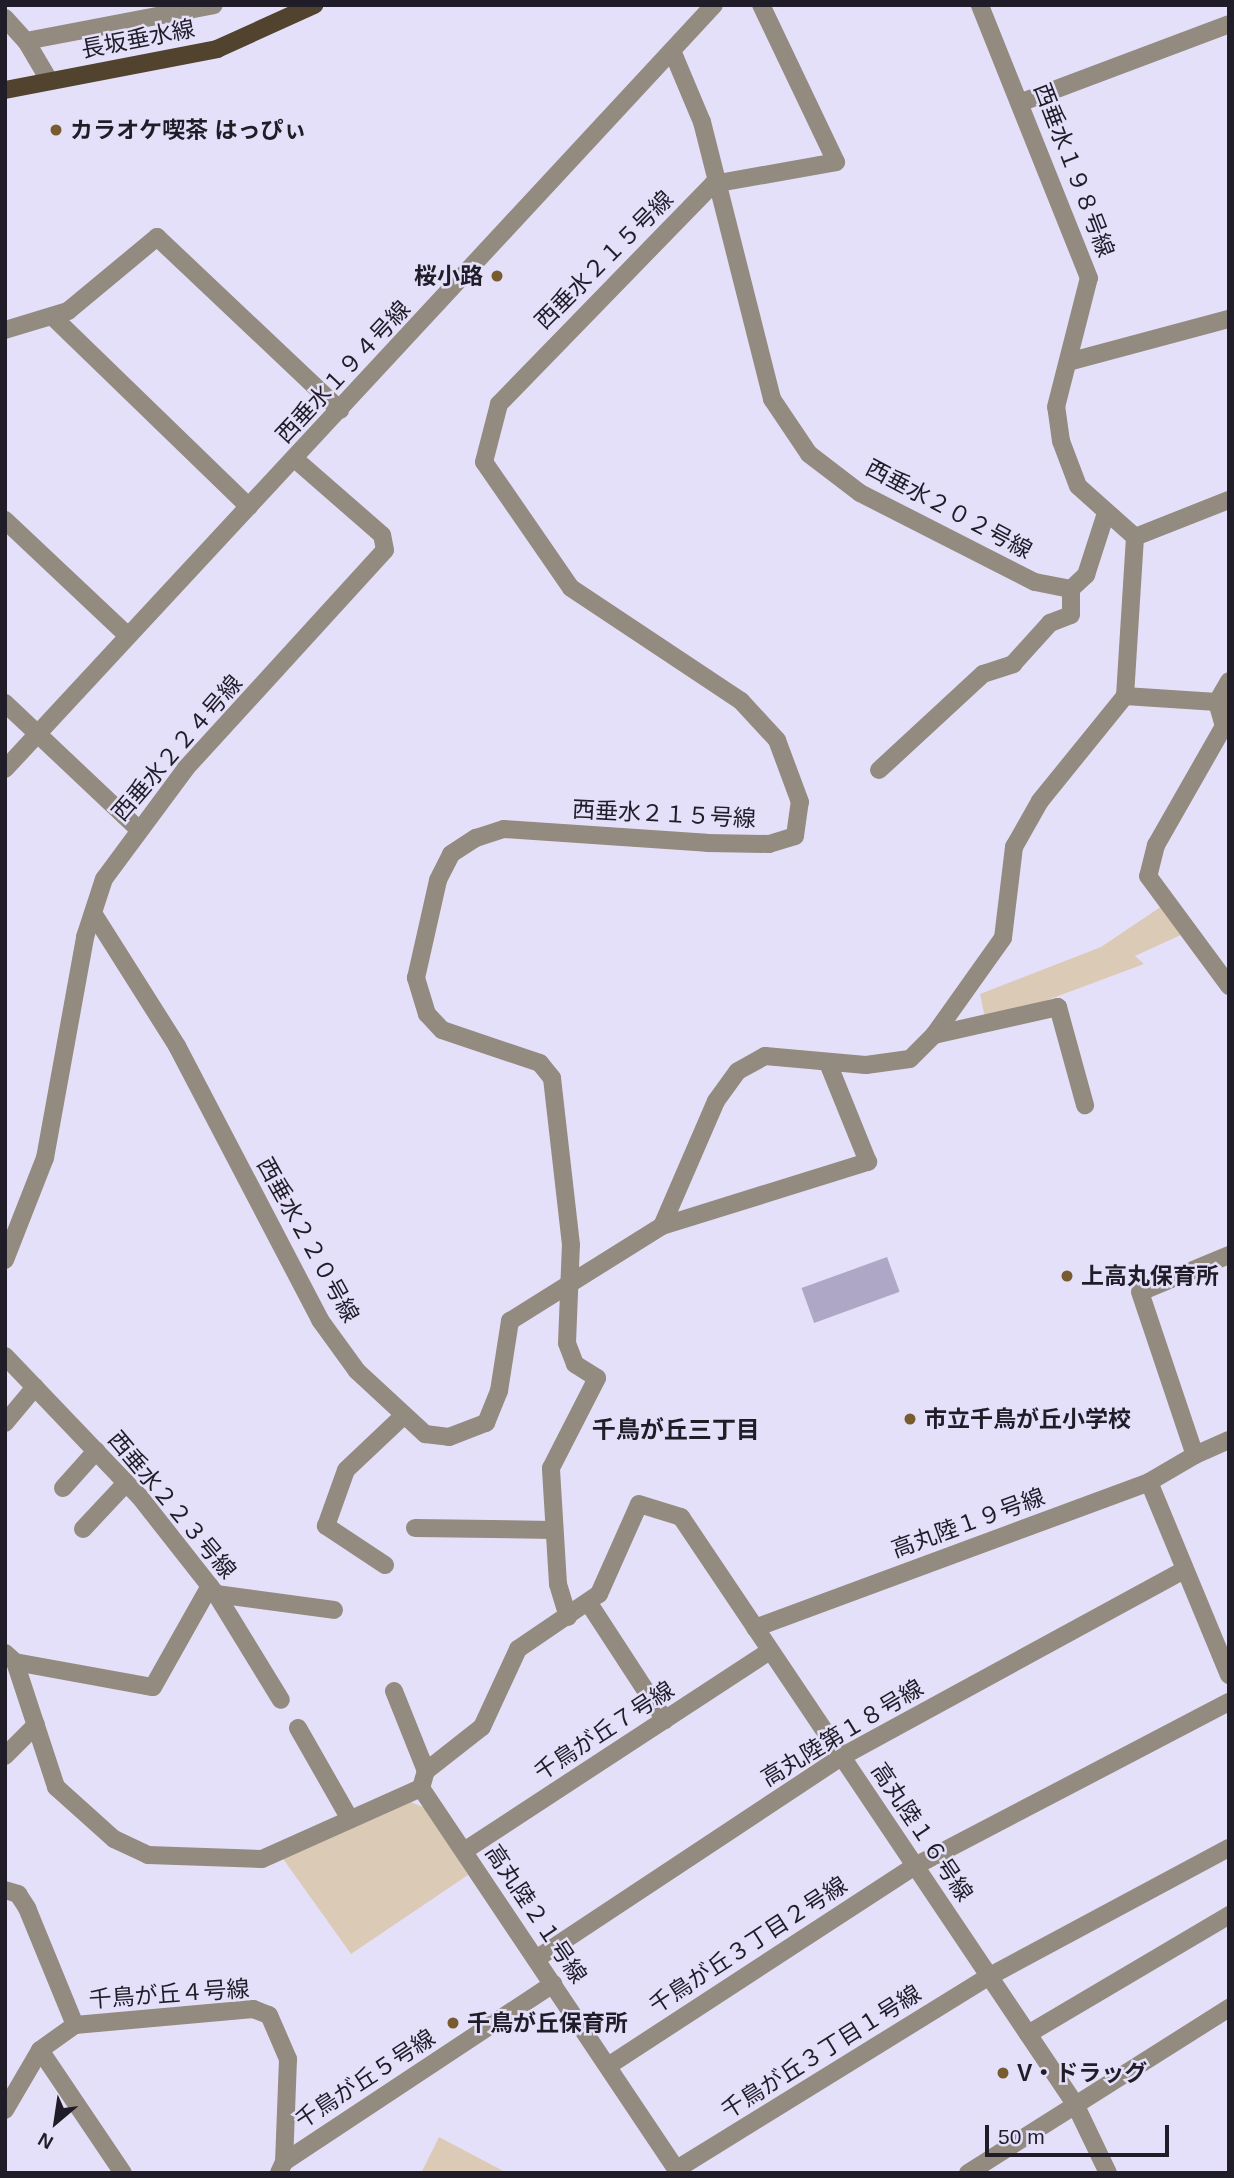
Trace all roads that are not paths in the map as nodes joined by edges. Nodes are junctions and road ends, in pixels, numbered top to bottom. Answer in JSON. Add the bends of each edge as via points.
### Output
{"nodes":[{"id":1,"x":214,"y":5,"type":"edge"},
{"id":2,"x":314,"y":5,"type":"edge"},
{"id":3,"x":714,"y":5,"type":"edge"},
{"id":4,"x":761,"y":5,"type":"edge"},
{"id":5,"x":980,"y":5,"type":"edge"},
{"id":6,"x":5,"y":18,"type":"edge"},
{"id":7,"x":1229,"y":24,"type":"edge"},
{"id":8,"x":26,"y":41,"type":"junction"},
{"id":9,"x":673,"y":53,"type":"junction"},
{"id":10,"x":49,"y":80,"type":"junction"},
{"id":11,"x":5,"y":90,"type":"edge"},
{"id":12,"x":1021,"y":102,"type":"junction"},
{"id":13,"x":713,"y":184,"type":"junction"},
{"id":14,"x":52,"y":316,"type":"junction"},
{"id":15,"x":1229,"y":319,"type":"edge"},
{"id":16,"x":5,"y":330,"type":"edge"},
{"id":17,"x":1068,"y":362,"type":"junction"},
{"id":18,"x":340,"y":411,"type":"junction"},
{"id":19,"x":295,"y":459,"type":"junction"},
{"id":20,"x":1229,"y":500,"type":"edge"},
{"id":21,"x":249,"y":507,"type":"junction"},
{"id":22,"x":1105,"y":516,"type":"junction"},
{"id":23,"x":5,"y":520,"type":"edge"},
{"id":24,"x":1135,"y":537,"type":"junction"},
{"id":25,"x":1071,"y":589,"type":"junction"},
{"id":26,"x":126,"y":635,"type":"junction"},
{"id":27,"x":1229,"y":681,"type":"edge"},
{"id":28,"x":1125,"y":696,"type":"junction"},
{"id":29,"x":1217,"y":702,"type":"junction"},
{"id":30,"x":5,"y":703,"type":"edge"},
{"id":31,"x":1226,"y":727,"type":"edge"},
{"id":32,"x":34,"y":731,"type":"junction"},
{"id":33,"x":5,"y":769,"type":"edge"},
{"id":34,"x":879,"y":770,"type":"dead end"},
{"id":35,"x":136,"y":828,"type":"junction"},
{"id":36,"x":93,"y":913,"type":"junction"},
{"id":37,"x":1229,"y":986,"type":"edge"},
{"id":38,"x":934,"y":1035,"type":"junction"},
{"id":39,"x":828,"y":1063,"type":"junction"},
{"id":40,"x":1085,"y":1105,"type":"dead end"},
{"id":41,"x":662,"y":1226,"type":"junction"},
{"id":42,"x":1229,"y":1255,"type":"edge"},
{"id":43,"x":5,"y":1260,"type":"edge"},
{"id":44,"x":571,"y":1281,"type":"junction"},
{"id":45,"x":5,"y":1356,"type":"edge"},
{"id":46,"x":35,"y":1387,"type":"junction"},
{"id":47,"x":402,"y":1417,"type":"junction"},
{"id":48,"x":5,"y":1423,"type":"edge"},
{"id":49,"x":1229,"y":1440,"type":"edge"},
{"id":50,"x":96,"y":1451,"type":"junction"},
{"id":51,"x":1195,"y":1455,"type":"junction"},
{"id":52,"x":126,"y":1482,"type":"junction"},
{"id":53,"x":1149,"y":1482,"type":"junction"},
{"id":54,"x":63,"y":1488,"type":"dead end"},
{"id":55,"x":415,"y":1528,"type":"dead end"},
{"id":56,"x":83,"y":1529,"type":"dead end"},
{"id":57,"x":554,"y":1530,"type":"junction"},
{"id":58,"x":385,"y":1564,"type":"dead end"},
{"id":59,"x":1184,"y":1570,"type":"junction"},
{"id":60,"x":213,"y":1590,"type":"junction"},
{"id":61,"x":587,"y":1602,"type":"junction"},
{"id":62,"x":334,"y":1611,"type":"dead end"},
{"id":63,"x":568,"y":1617,"type":"junction"},
{"id":64,"x":755,"y":1628,"type":"junction"},
{"id":65,"x":770,"y":1651,"type":"junction"},
{"id":66,"x":10,"y":1657,"type":"edge"},
{"id":67,"x":1229,"y":1675,"type":"edge"},
{"id":68,"x":394,"y":1691,"type":"dead end"},
{"id":69,"x":281,"y":1700,"type":"dead end"},
{"id":70,"x":1229,"y":1702,"type":"edge"},
{"id":71,"x":665,"y":1720,"type":"junction"},
{"id":72,"x":36,"y":1725,"type":"junction"},
{"id":73,"x":298,"y":1728,"type":"dead end"},
{"id":74,"x":5,"y":1756,"type":"edge"},
{"id":75,"x":841,"y":1757,"type":"junction"},
{"id":76,"x":424,"y":1779,"type":"junction"},
{"id":77,"x":351,"y":1819,"type":"junction"},
{"id":78,"x":1229,"y":1848,"type":"edge"},
{"id":79,"x":464,"y":1851,"type":"junction"},
{"id":80,"x":915,"y":1866,"type":"junction"},
{"id":81,"x":5,"y":1890,"type":"edge"},
{"id":82,"x":1229,"y":1914,"type":"edge"},
{"id":83,"x":536,"y":1959,"type":"junction"},
{"id":84,"x":990,"y":1976,"type":"junction"},
{"id":85,"x":553,"y":1984,"type":"junction"},
{"id":86,"x":1229,"y":2008,"type":"edge"},
{"id":87,"x":75,"y":2025,"type":"junction"},
{"id":88,"x":1028,"y":2034,"type":"junction"},
{"id":89,"x":40,"y":2050,"type":"junction"},
{"id":90,"x":608,"y":2066,"type":"junction"},
{"id":91,"x":1075,"y":2104,"type":"junction"},
{"id":92,"x":5,"y":2110,"type":"edge"},
{"id":93,"x":281,"y":2167,"type":"edge"},
{"id":94,"x":678,"y":2171,"type":"edge"},
{"id":95,"x":123,"y":2173,"type":"edge"},
{"id":96,"x":968,"y":2173,"type":"edge"},
{"id":97,"x":1108,"y":2173,"type":"edge"}],
"edges":[{"from":1,"to":8,"type":"street"},
{"from":2,"to":10,"type":"main road","name":"長坂垂水線","via":[[217,49]]},
{"from":3,"to":9,"type":"street","name":"西垂水１９４号線"},
{"from":4,"to":13,"type":"street","via":[[836,162]]},
{"from":5,"to":12,"type":"street","name":"西垂水１９８号線"},
{"from":6,"to":8,"type":"street"},
{"from":7,"to":12,"type":"street"},
{"from":8,"to":10,"type":"street"},
{"from":9,"to":13,"type":"street","name":"西垂水２０２号線","via":[[702,122]]},
{"from":9,"to":18,"type":"street","name":"西垂水１９４号線"},
{"from":10,"to":11,"type":"main road","name":"長坂垂水線"},
{"from":12,"to":17,"type":"street","name":"西垂水１９８号線","via":[[1089,278]]},
{"from":13,"to":25,"type":"street","name":"西垂水２０２号線","via":[[724,207],[772,400],[809,454],[872,500],[1035,582]]},
{"from":13,"to":44,"type":"street","name":"西垂水２１５号線","via":[[499,404],[484,462],[571,588],[741,701],[778,740],[800,802],[795,836],[769,844],[707,843],[504,829],[476,838],[451,854],[439,880],[416,978],[427,1014],[442,1030],[540,1063],[552,1078]]},
{"from":14,"to":16,"type":"street"},
{"from":14,"to":18,"type":"street","via":[[122,270],[157,237]]},
{"from":14,"to":21,"type":"street"},
{"from":15,"to":17,"type":"street"},
{"from":17,"to":22,"type":"street","name":"西垂水１９８号線","via":[[1056,407],[1061,441],[1078,486]]},
{"from":18,"to":19,"type":"street","name":"西垂水１９４号線"},
{"from":19,"to":21,"type":"street","name":"西垂水１９４号線"},
{"from":19,"to":35,"type":"street","name":"西垂水２２４号線","via":[[382,535],[384,550]]},
{"from":20,"to":24,"type":"street"},
{"from":21,"to":26,"type":"street","name":"西垂水１９４号線"},
{"from":22,"to":24,"type":"street","name":"西垂水１９８号線"},
{"from":22,"to":25,"type":"street","via":[[1086,575]]},
{"from":23,"to":26,"type":"street"},
{"from":24,"to":28,"type":"street"},
{"from":25,"to":34,"type":"street","via":[[1071,615],[1050,623],[1013,664],[983,674]]},
{"from":26,"to":32,"type":"street","name":"西垂水１９４号線"},
{"from":27,"to":29,"type":"street"},
{"from":28,"to":29,"type":"street"},
{"from":28,"to":38,"type":"street","via":[[1040,801],[1014,847],[1003,938]]},
{"from":29,"to":31,"type":"street"},
{"from":30,"to":32,"type":"street"},
{"from":31,"to":37,"type":"street","via":[[1156,845],[1148,876]]},
{"from":32,"to":33,"type":"street","name":"西垂水１９４号線"},
{"from":32,"to":35,"type":"street"},
{"from":35,"to":36,"type":"street","name":"西垂水２２４号線","via":[[104,879]]},
{"from":36,"to":43,"type":"street","name":"西垂水２２４号線","via":[[45,1158]]},
{"from":36,"to":47,"type":"street","name":"西垂水２２０号線","via":[[177,1046],[320,1320],[357,1371]]},
{"from":38,"to":39,"type":"street","via":[[910,1059]]},
{"from":38,"to":40,"type":"street","via":[[1058,1007]]},
{"from":39,"to":41,"type":"street","via":[[765,1056],[738,1071],[716,1101]]},
{"from":39,"to":41,"type":"street","via":[[868,1162]]},
{"from":41,"to":44,"type":"street"},
{"from":42,"to":51,"type":"street","via":[[1140,1292]]},
{"from":44,"to":47,"type":"street","name":"西垂水２２０号線","via":[[510,1321],[499,1391],[486,1423],[449,1437],[425,1434]]},
{"from":44,"to":57,"type":"street","name":"西垂水２１５号線","via":[[567,1343],[575,1364],[597,1378],[551,1468]]},
{"from":45,"to":46,"type":"street","name":"西垂水２２３号線"},
{"from":46,"to":48,"type":"street"},
{"from":46,"to":50,"type":"street","name":"西垂水２２３号線"},
{"from":47,"to":58,"type":"street","via":[[346,1470],[326,1526]]},
{"from":49,"to":51,"type":"street","name":"高丸陸１９号線"},
{"from":50,"to":52,"type":"street","name":"西垂水２２３号線"},
{"from":50,"to":54,"type":"street"},
{"from":51,"to":53,"type":"street","name":"高丸陸１９号線"},
{"from":52,"to":56,"type":"street"},
{"from":52,"to":60,"type":"street","name":"西垂水２２３号線"},
{"from":53,"to":59,"type":"street"},
{"from":53,"to":64,"type":"street","name":"高丸陸１９号線"},
{"from":55,"to":57,"type":"street"},
{"from":57,"to":63,"type":"street","via":[[558,1584]]},
{"from":59,"to":67,"type":"street"},
{"from":59,"to":75,"type":"street","name":"高丸陸第１８号線"},
{"from":60,"to":62,"type":"street"},
{"from":60,"to":66,"type":"street","via":[[153,1687]]},
{"from":60,"to":69,"type":"street","name":"西垂水２２３号線"},
{"from":61,"to":63,"type":"street"},
{"from":61,"to":64,"type":"street","name":"高丸陸１６号線","via":[[599,1594],[639,1504],[681,1517]]},
{"from":61,"to":71,"type":"street"},
{"from":63,"to":76,"type":"street","via":[[518,1648],[482,1727]]},
{"from":64,"to":65,"type":"street","name":"高丸陸１６号線"},
{"from":65,"to":71,"type":"street","name":"千鳥が丘７号線"},
{"from":65,"to":75,"type":"street","name":"高丸陸１６号線"},
{"from":66,"to":72,"type":"street"},
{"from":68,"to":76,"type":"street","name":"高丸陸２１号線"},
{"from":70,"to":80,"type":"street","name":"千鳥が丘３丁目２号線"},
{"from":71,"to":79,"type":"street","name":"千鳥が丘７号線"},
{"from":72,"to":74,"type":"street"},
{"from":72,"to":77,"type":"street","via":[[56,1787],[114,1839],[148,1855],[262,1859]]},
{"from":73,"to":77,"type":"street"},
{"from":75,"to":80,"type":"street","name":"高丸陸１６号線"},
{"from":75,"to":83,"type":"street","name":"高丸陸第１８号線"},
{"from":76,"to":77,"type":"street"},
{"from":76,"to":79,"type":"street","name":"高丸陸２１号線"},
{"from":78,"to":84,"type":"street","name":"千鳥が丘３丁目１号線"},
{"from":79,"to":83,"type":"street","name":"高丸陸２１号線"},
{"from":80,"to":84,"type":"street","name":"高丸陸１６号線"},
{"from":80,"to":90,"type":"street","name":"千鳥が丘３丁目２号線"},
{"from":81,"to":87,"type":"street","via":[[18,1894],[27,1908]]},
{"from":82,"to":88,"type":"street"},
{"from":83,"to":85,"type":"street","name":"高丸陸２１号線"},
{"from":84,"to":88,"type":"street","name":"高丸陸１６号線"},
{"from":84,"to":94,"type":"street","name":"千鳥が丘３丁目１号線"},
{"from":85,"to":90,"type":"street","name":"高丸陸２１号線"},
{"from":85,"to":93,"type":"street","name":"千鳥が丘５号線"},
{"from":86,"to":91,"type":"street"},
{"from":87,"to":89,"type":"street","name":"千鳥が丘４号線"},
{"from":87,"to":93,"type":"street","name":"千鳥が丘４号線","via":[[253,2009],[270,2015],[288,2059]]},
{"from":88,"to":91,"type":"street","name":"高丸陸１６号線"},
{"from":89,"to":92,"type":"street","name":"千鳥が丘４号線"},
{"from":89,"to":95,"type":"street"},
{"from":90,"to":94,"type":"street","name":"高丸陸２１号線"},
{"from":91,"to":96,"type":"street"},
{"from":91,"to":97,"type":"street","name":"高丸陸１６号線"}]}
